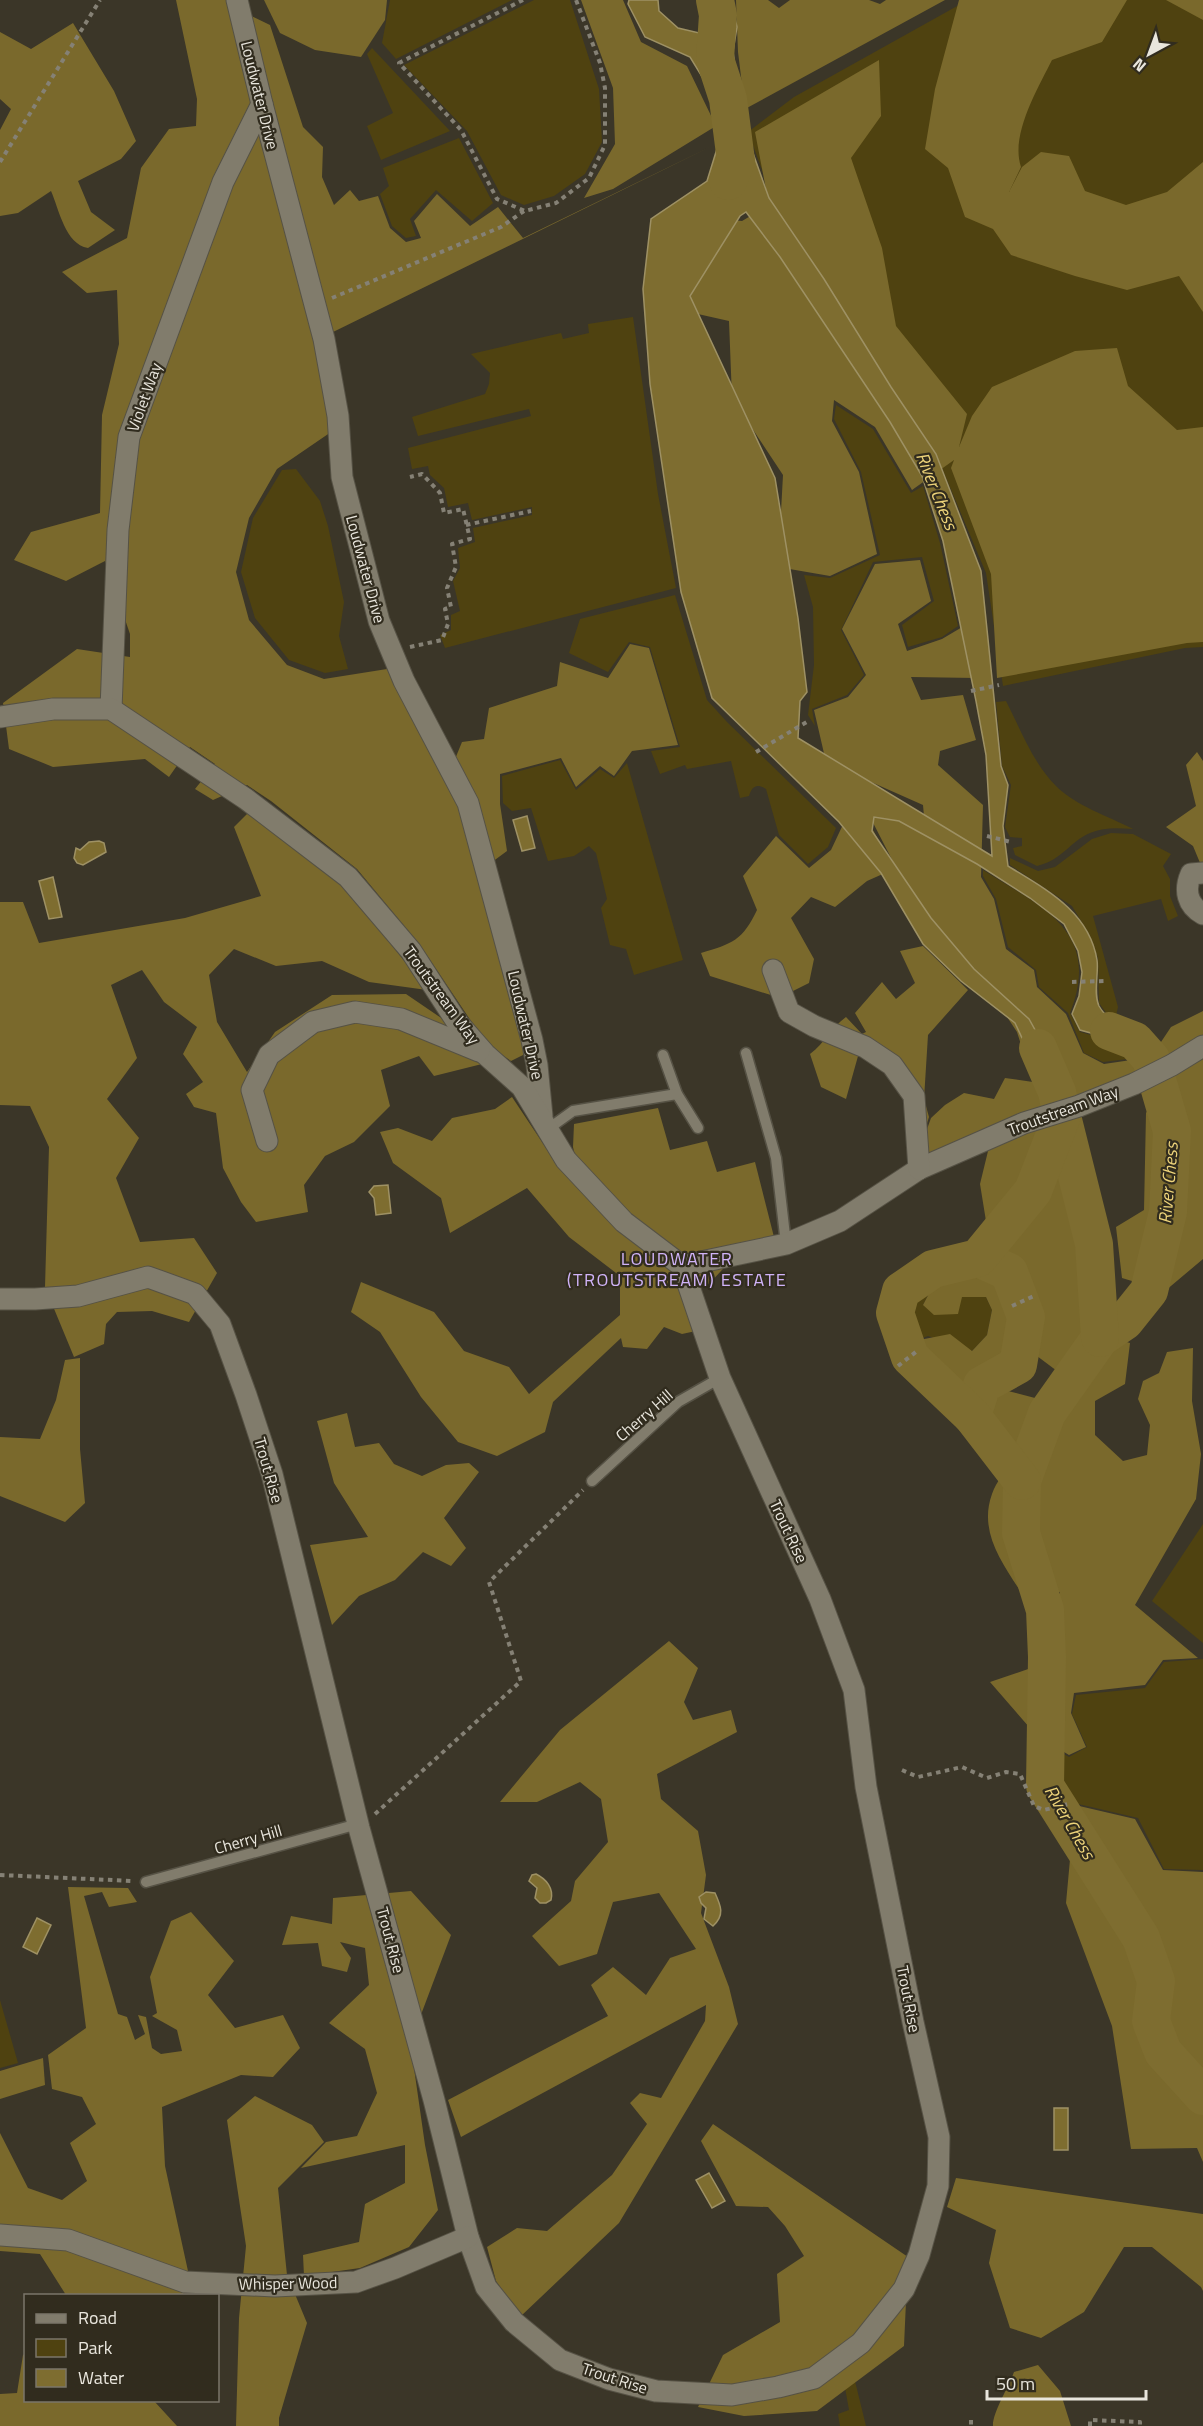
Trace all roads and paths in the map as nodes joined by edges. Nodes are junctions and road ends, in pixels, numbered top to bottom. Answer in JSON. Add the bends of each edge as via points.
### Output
{"nodes":[{"id":1,"x":100,"y":0,"type":"edge"},
{"id":2,"x":237,"y":0,"type":"edge"},
{"id":3,"x":523,"y":0,"type":"edge"},
{"id":4,"x":576,"y":0,"type":"edge"},
{"id":5,"x":262,"y":104,"type":"junction"},
{"id":6,"x":0,"y":162,"type":"edge"},
{"id":7,"x":525,"y":211,"type":"junction"},
{"id":8,"x":315,"y":306,"type":"junction"},
{"id":9,"x":410,"y":477,"type":"dead end"},
{"id":10,"x":531,"y":511,"type":"dead end"},
{"id":11,"x":466,"y":525,"type":"junction"},
{"id":12,"x":392,"y":652,"type":"junction"},
{"id":13,"x":999,"y":685,"type":"dead end"},
{"id":14,"x":971,"y":692,"type":"dead end"},
{"id":15,"x":111,"y":709,"type":"junction"},
{"id":16,"x":0,"y":717,"type":"edge"},
{"id":17,"x":810,"y":720,"type":"dead end"},
{"id":18,"x":756,"y":752,"type":"dead end"},
{"id":19,"x":987,"y":836,"type":"dead end"},
{"id":20,"x":1011,"y":842,"type":"dead end"},
{"id":21,"x":1203,"y":873,"type":"edge"},
{"id":22,"x":1203,"y":914,"type":"edge"},
{"id":23,"x":773,"y":970,"type":"dead end"},
{"id":24,"x":1106,"y":981,"type":"dead end"},
{"id":25,"x":1072,"y":982,"type":"dead end"},
{"id":26,"x":1203,"y":1046,"type":"edge"},
{"id":27,"x":746,"y":1053,"type":"dead end"},
{"id":28,"x":485,"y":1054,"type":"junction"},
{"id":29,"x":663,"y":1055,"type":"dead end"},
{"id":30,"x":677,"y":1094,"type":"junction"},
{"id":31,"x":545,"y":1125,"type":"junction"},
{"id":32,"x":698,"y":1128,"type":"dead end"},
{"id":33,"x":267,"y":1141,"type":"dead end"},
{"id":34,"x":919,"y":1169,"type":"junction"},
{"id":35,"x":786,"y":1244,"type":"junction"},
{"id":36,"x":682,"y":1266,"type":"junction"},
{"id":37,"x":1034,"y":1296,"type":"dead end"},
{"id":38,"x":0,"y":1299,"type":"edge"},
{"id":39,"x":1012,"y":1306,"type":"dead end"},
{"id":40,"x":916,"y":1351,"type":"dead end"},
{"id":41,"x":898,"y":1366,"type":"dead end"},
{"id":42,"x":720,"y":1378,"type":"junction"},
{"id":43,"x":592,"y":1481,"type":"joint"},
{"id":44,"x":902,"y":1770,"type":"dead end"},
{"id":45,"x":1068,"y":1804,"type":"dead end"},
{"id":46,"x":359,"y":1826,"type":"junction"},
{"id":47,"x":0,"y":1875,"type":"edge"},
{"id":48,"x":146,"y":1882,"type":"joint"},
{"id":49,"x":0,"y":2235,"type":"edge"},
{"id":50,"x":468,"y":2237,"type":"junction"},
{"id":51,"x":971,"y":2420,"type":"dead end"},
{"id":52,"x":971,"y":2426,"type":"edge"},
{"id":53,"x":1090,"y":2426,"type":"edge"},
{"id":54,"x":1140,"y":2426,"type":"edge"}],
"edges":[{"from":1,"to":6,"type":"path"},
{"from":2,"to":5,"type":"street","name":"Loudwater Drive"},
{"from":3,"to":7,"type":"path","via":[[399,63],[461,130],[497,199]]},
{"from":4,"to":7,"type":"path","via":[[600,63],[605,88],[605,145],[589,178],[556,203]]},
{"from":5,"to":8,"type":"street","name":"Loudwater Drive"},
{"from":5,"to":15,"type":"street","name":"Violet Way","via":[[223,182],[129,437],[118,530]]},
{"from":7,"to":8,"type":"path","via":[[501,227]]},
{"from":8,"to":12,"type":"street","name":"Loudwater Drive","via":[[338,416],[342,477],[379,621]]},
{"from":9,"to":11,"type":"path","via":[[422,474],[440,493],[444,513],[463,509]]},
{"from":10,"to":11,"type":"path"},
{"from":11,"to":12,"type":"path","via":[[470,539],[452,544],[456,567],[447,588],[451,607],[445,609],[448,624],[442,639]]},
{"from":12,"to":31,"type":"street","name":"Loudwater Drive","via":[[468,803],[532,1040]]},
{"from":13,"to":14,"type":"path"},
{"from":15,"to":16,"type":"street","via":[[53,710]]},
{"from":15,"to":28,"type":"street","name":"Troutstream Way","via":[[246,799],[348,877],[411,951],[457,1022]]},
{"from":17,"to":18,"type":"path"},
{"from":19,"to":20,"type":"path"},
{"from":21,"to":22,"type":"street","via":[[1191,874],[1187,884],[1187,896]]},
{"from":23,"to":34,"type":"street","via":[[789,1012],[865,1047],[892,1065],[914,1096]]},
{"from":24,"to":25,"type":"path"},
{"from":26,"to":34,"type":"street","name":"Troutstream Way","via":[[1134,1084],[1024,1123]]},
{"from":27,"to":35,"type":"lane","via":[[776,1158]]},
{"from":28,"to":31,"type":"street","name":"Troutstream Way","via":[[522,1087]]},
{"from":28,"to":33,"type":"street","via":[[401,1019],[355,1011],[313,1022],[269,1055],[252,1090]]},
{"from":29,"to":30,"type":"lane"},
{"from":30,"to":31,"type":"lane","via":[[573,1111]]},
{"from":30,"to":32,"type":"lane"},
{"from":31,"to":36,"type":"street","name":"Troutstream Way","via":[[566,1160],[624,1222]]},
{"from":34,"to":35,"type":"street","name":"Troutstream Way","via":[[840,1221]]},
{"from":35,"to":36,"type":"street","name":"Troutstream Way"},
{"from":36,"to":42,"type":"street","name":"Trout Rise"},
{"from":37,"to":39,"type":"path"},
{"from":38,"to":46,"type":"street","name":"Trout Rise","via":[[78,1296],[147,1277],[195,1294],[220,1324],[272,1474]]},
{"from":40,"to":41,"type":"path"},
{"from":42,"to":43,"type":"lane","name":"Cherry Hill","via":[[678,1402]]},
{"from":42,"to":50,"type":"street","name":"Trout Rise","via":[[820,1599],[854,1690],[866,1787],[939,2137],[938,2186],[919,2255],[904,2289],[861,2343],[846,2355],[814,2378],[732,2396],[656,2391],[609,2379],[560,2360],[514,2322],[486,2287]]},
{"from":43,"to":46,"type":"path","via":[[489,1582],[521,1681]]},
{"from":44,"to":45,"type":"path","via":[[918,1777],[962,1767],[987,1778],[1006,1772],[1020,1774],[1034,1806],[1044,1810]]},
{"from":46,"to":48,"type":"lane","name":"Cherry Hill"},
{"from":46,"to":50,"type":"street","name":"Trout Rise"},
{"from":47,"to":48,"type":"path"},
{"from":49,"to":50,"type":"street","name":"Whisper Wood","via":[[68,2240],[185,2282],[275,2286],[356,2282]]},
{"from":51,"to":52,"type":"path"},
{"from":53,"to":54,"type":"path","via":[[1090,2420],[1140,2422]]}]}
